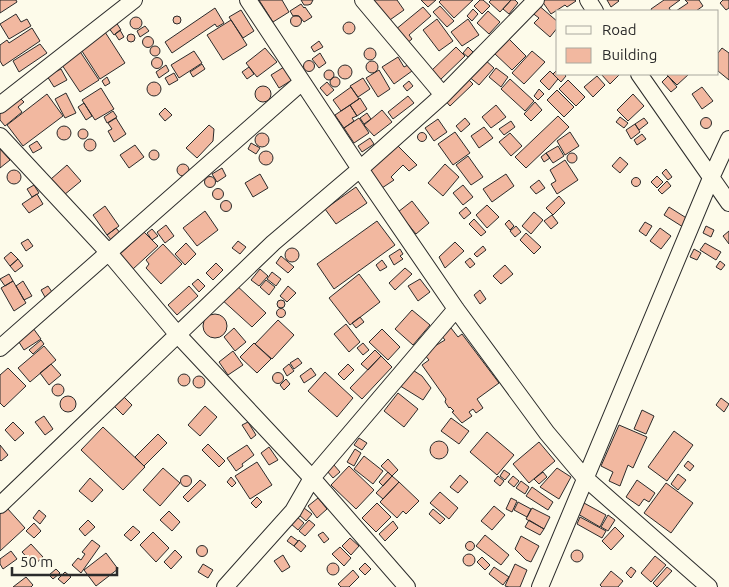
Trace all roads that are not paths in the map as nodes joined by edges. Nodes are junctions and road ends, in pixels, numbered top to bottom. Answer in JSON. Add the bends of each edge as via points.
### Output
{"nodes":[{"id":1,"x":134,"y":0,"type":"edge"},
{"id":2,"x":248,"y":0,"type":"edge"},
{"id":3,"x":363,"y":0,"type":"edge"},
{"id":4,"x":536,"y":0,"type":"edge"},
{"id":5,"x":640,"y":75,"type":"edge"},
{"id":6,"x":302,"y":82,"type":"junction"},
{"id":7,"x":443,"y":95,"type":"junction"},
{"id":8,"x":0,"y":105,"type":"edge"},
{"id":9,"x":0,"y":136,"type":"edge"},
{"id":10,"x":729,"y":139,"type":"edge"},
{"id":11,"x":360,"y":169,"type":"junction"},
{"id":12,"x":711,"y":178,"type":"junction"},
{"id":13,"x":729,"y":203,"type":"edge"},
{"id":14,"x":109,"y":253,"type":"junction"},
{"id":15,"x":456,"y":309,"type":"junction"},
{"id":16,"x":178,"y":335,"type":"junction"},
{"id":17,"x":0,"y":348,"type":"edge"},
{"id":18,"x":584,"y":477,"type":"junction"},
{"id":19,"x":312,"y":478,"type":"junction"},
{"id":20,"x":0,"y":505,"type":"edge"},
{"id":21,"x":226,"y":587,"type":"edge"},
{"id":22,"x":407,"y":587,"type":"edge"},
{"id":23,"x":540,"y":587,"type":"edge"},
{"id":24,"x":709,"y":587,"type":"edge"}],
"edges":[{"from":1,"to":8,"type":"street"},
{"from":2,"to":6,"type":"street"},
{"from":3,"to":7,"type":"street"},
{"from":4,"to":7,"type":"street"},
{"from":5,"to":12,"type":"street"},
{"from":6,"to":11,"type":"street"},
{"from":6,"to":14,"type":"street"},
{"from":7,"to":11,"type":"street"},
{"from":9,"to":14,"type":"street"},
{"from":10,"to":12,"type":"street"},
{"from":11,"to":15,"type":"street"},
{"from":11,"to":16,"type":"street","via":[[273,243]]},
{"from":12,"to":13,"type":"street"},
{"from":12,"to":18,"type":"street"},
{"from":14,"to":16,"type":"street"},
{"from":14,"to":17,"type":"street"},
{"from":15,"to":18,"type":"street","via":[[547,433]]},
{"from":15,"to":19,"type":"street"},
{"from":16,"to":19,"type":"street"},
{"from":16,"to":20,"type":"street"},
{"from":18,"to":23,"type":"street"},
{"from":18,"to":24,"type":"street"},
{"from":19,"to":21,"type":"street","via":[[293,511]]},
{"from":19,"to":22,"type":"street"}]}
